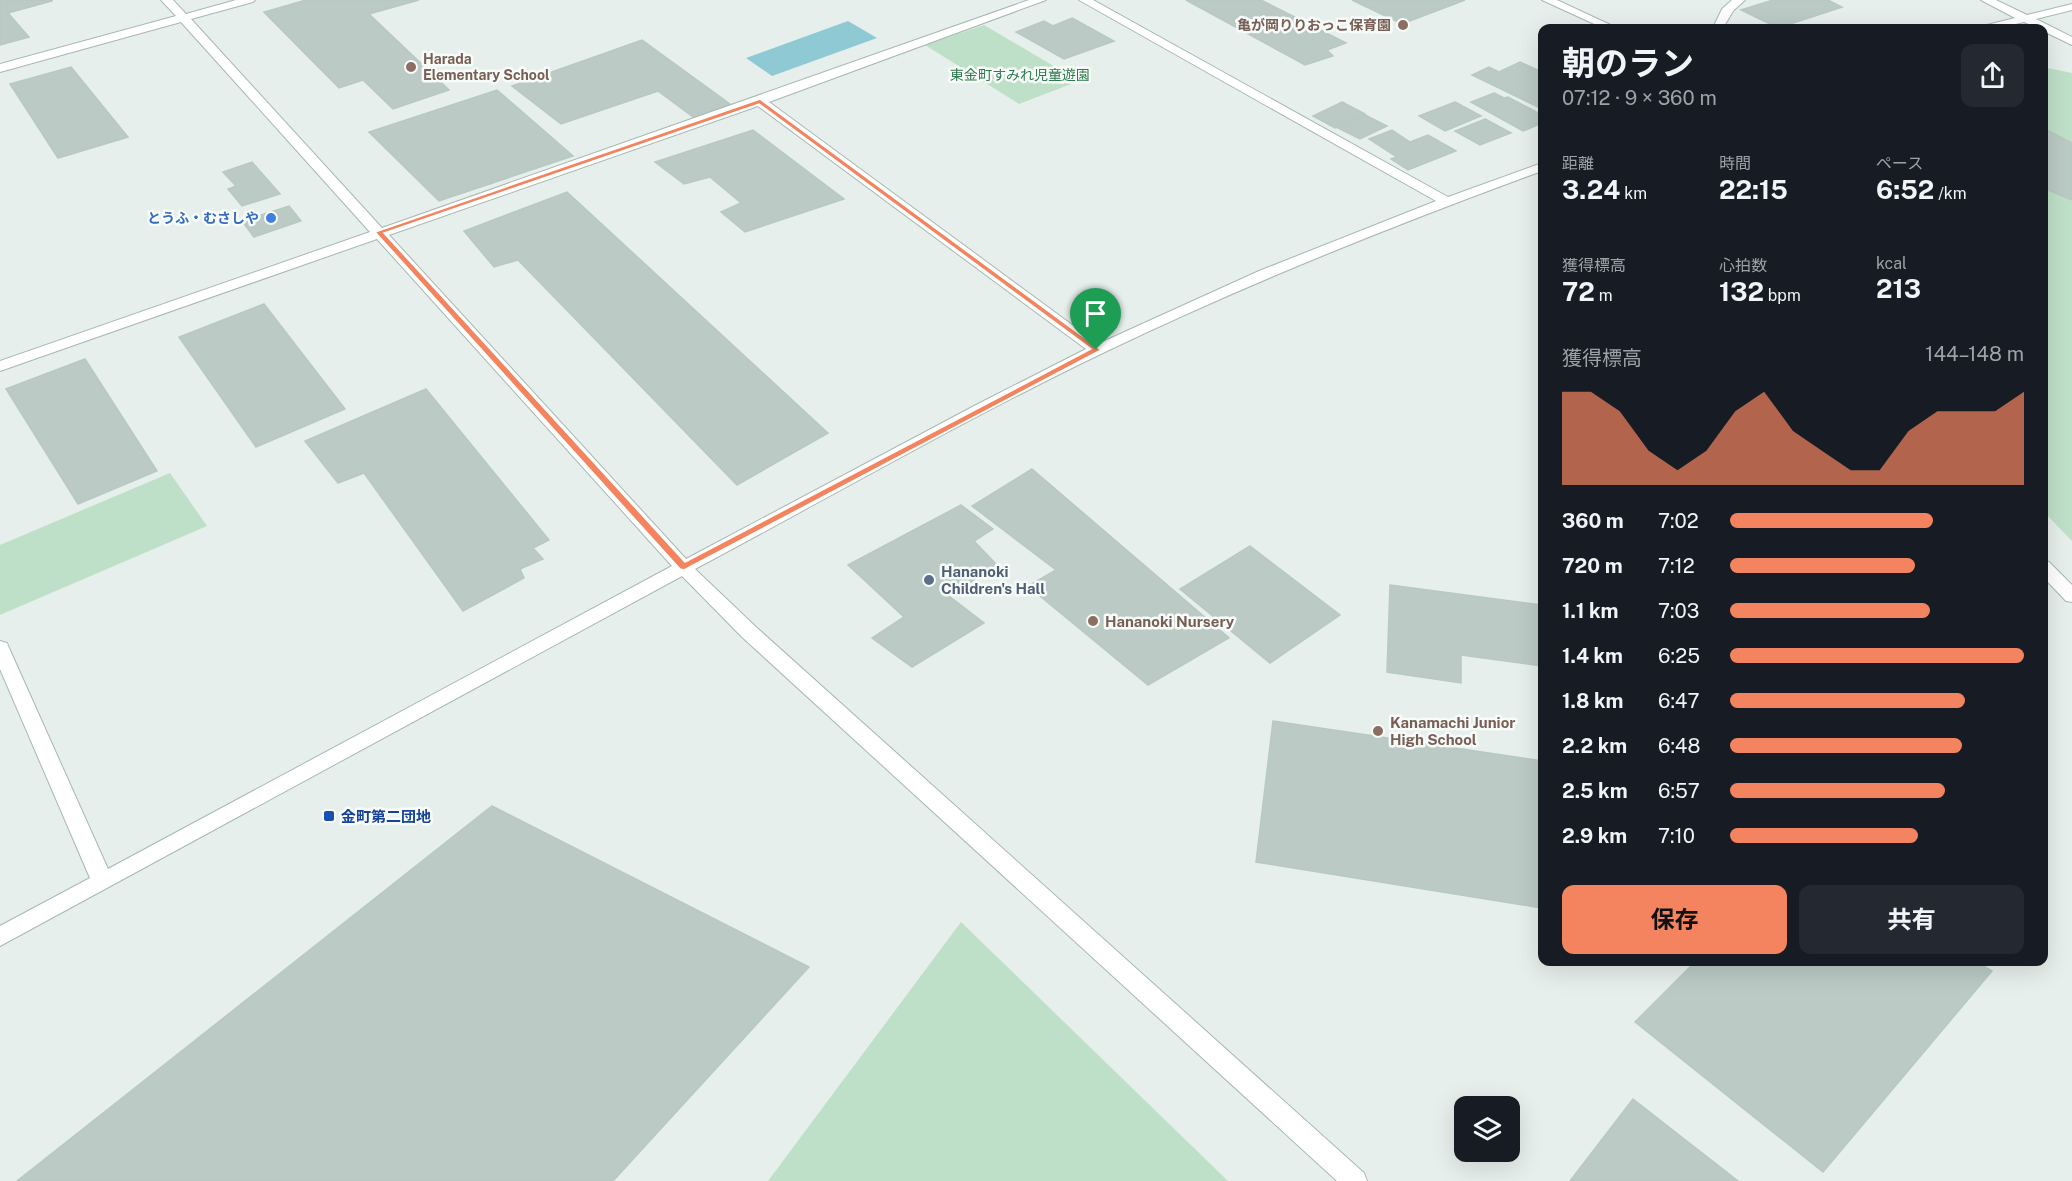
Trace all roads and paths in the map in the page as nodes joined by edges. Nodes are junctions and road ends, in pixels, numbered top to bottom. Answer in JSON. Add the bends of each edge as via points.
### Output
{"nodes":[{"id":1,"x":167,"y":0,"type":"edge"},
{"id":2,"x":249,"y":0,"type":"edge"},
{"id":3,"x":1040,"y":0,"type":"edge"},
{"id":4,"x":1085,"y":0,"type":"edge"},
{"id":5,"x":1548,"y":0,"type":"edge"},
{"id":6,"x":1739,"y":0,"type":"edge"},
{"id":7,"x":1987,"y":0,"type":"edge"},
{"id":8,"x":2072,"y":7,"type":"edge"},
{"id":9,"x":183,"y":18,"type":"junction"},
{"id":10,"x":2026,"y":18,"type":"junction"},
{"id":11,"x":1602,"y":24,"type":"edge"},
{"id":12,"x":1720,"y":24,"type":"edge"},
{"id":13,"x":2003,"y":24,"type":"edge"},
{"id":14,"x":2038,"y":24,"type":"edge"},
{"id":15,"x":2048,"y":29,"type":"edge"},
{"id":16,"x":2072,"y":41,"type":"edge"},
{"id":17,"x":0,"y":68,"type":"edge"},
{"id":18,"x":760,"y":101,"type":"junction"},
{"id":19,"x":1538,"y":169,"type":"edge"},
{"id":20,"x":1446,"y":201,"type":"junction"},
{"id":21,"x":379,"y":232,"type":"junction"},
{"id":22,"x":1096,"y":350,"type":"junction"},
{"id":23,"x":0,"y":366,"type":"edge"},
{"id":24,"x":684,"y":567,"type":"junction"},
{"id":25,"x":2048,"y":571,"type":"edge"},
{"id":26,"x":2072,"y":596,"type":"edge"},
{"id":27,"x":0,"y":648,"type":"edge"},
{"id":28,"x":103,"y":882,"type":"junction"},
{"id":29,"x":0,"y":937,"type":"edge"},
{"id":30,"x":1355,"y":1181,"type":"edge"}],
"edges":[{"from":1,"to":9,"type":"street"},
{"from":2,"to":9,"type":"street"},
{"from":3,"to":18,"type":"street"},
{"from":4,"to":20,"type":"street"},
{"from":5,"to":11,"type":"street"},
{"from":6,"to":12,"type":"street","via":[[1728,9]]},
{"from":7,"to":10,"type":"street"},
{"from":8,"to":10,"type":"street"},
{"from":9,"to":17,"type":"street"},
{"from":9,"to":21,"type":"street"},
{"from":10,"to":13,"type":"street"},
{"from":10,"to":14,"type":"street"},
{"from":15,"to":16,"type":"street"},
{"from":18,"to":21,"type":"street"},
{"from":18,"to":22,"type":"street"},
{"from":19,"to":20,"type":"street"},
{"from":20,"to":22,"type":"street","via":[[1211,296]]},
{"from":21,"to":23,"type":"street"},
{"from":21,"to":24,"type":"street"},
{"from":22,"to":24,"type":"street"},
{"from":24,"to":28,"type":"street"},
{"from":24,"to":30,"type":"street","via":[[749,632]]},
{"from":25,"to":26,"type":"street"},
{"from":27,"to":28,"type":"street"},
{"from":28,"to":29,"type":"street"}]}
